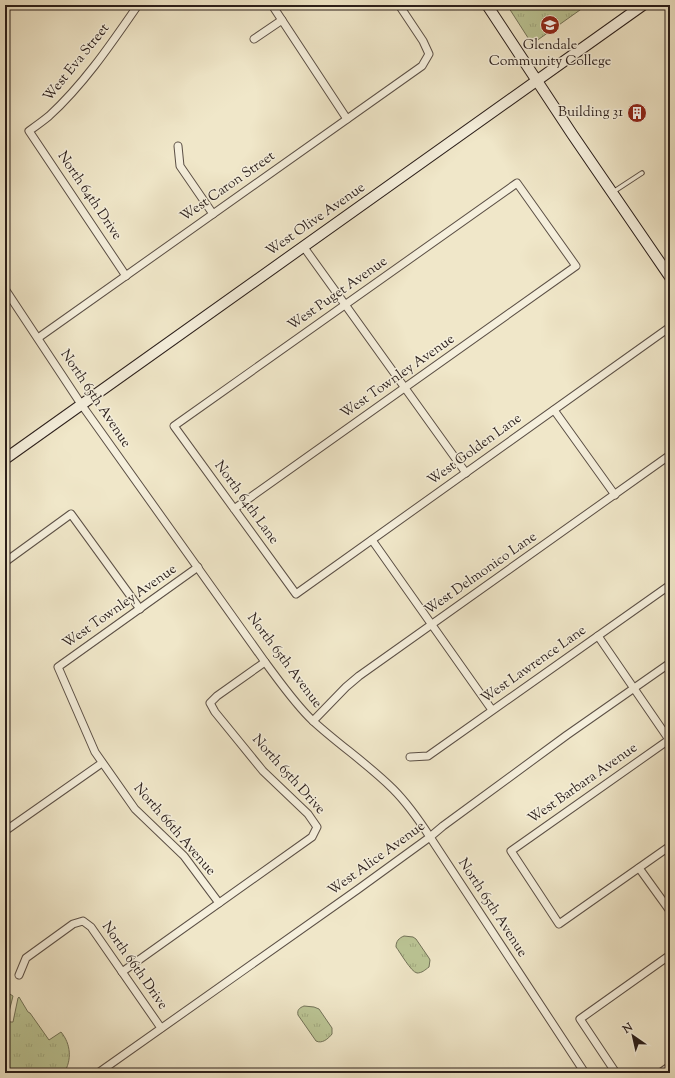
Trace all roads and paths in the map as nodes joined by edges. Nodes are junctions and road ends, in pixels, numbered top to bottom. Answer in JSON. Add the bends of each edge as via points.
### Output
{"nodes":[{"id":1,"x":8,"y":5,"type":"edge"},
{"id":2,"x":138,"y":5,"type":"edge"},
{"id":3,"x":272,"y":5,"type":"edge"},
{"id":4,"x":399,"y":5,"type":"edge"},
{"id":5,"x":487,"y":5,"type":"edge"},
{"id":6,"x":643,"y":5,"type":"edge"},
{"id":7,"x":5,"y":9,"type":"edge"},
{"id":8,"x":282,"y":20,"type":"junction"},
{"id":9,"x":254,"y":38,"type":"dead end"},
{"id":10,"x":537,"y":80,"type":"junction"},
{"id":11,"x":347,"y":118,"type":"junction"},
{"id":12,"x":29,"y":131,"type":"joint"},
{"id":13,"x":178,"y":146,"type":"dead end"},
{"id":14,"x":642,"y":173,"type":"dead end"},
{"id":15,"x":612,"y":192,"type":"junction"},
{"id":16,"x":213,"y":214,"type":"junction"},
{"id":17,"x":303,"y":246,"type":"junction"},
{"id":18,"x":576,"y":266,"type":"joint"},
{"id":19,"x":126,"y":276,"type":"junction"},
{"id":20,"x":670,"y":277,"type":"edge"},
{"id":21,"x":5,"y":289,"type":"edge"},
{"id":22,"x":345,"y":305,"type":"junction"},
{"id":23,"x":670,"y":328,"type":"edge"},
{"id":24,"x":38,"y":338,"type":"junction"},
{"id":25,"x":405,"y":388,"type":"junction"},
{"id":26,"x":81,"y":404,"type":"junction"},
{"id":27,"x":554,"y":410,"type":"junction"},
{"id":28,"x":174,"y":426,"type":"joint"},
{"id":29,"x":670,"y":455,"type":"edge"},
{"id":30,"x":5,"y":459,"type":"edge"},
{"id":31,"x":466,"y":473,"type":"junction"},
{"id":32,"x":614,"y":495,"type":"junction"},
{"id":33,"x":234,"y":509,"type":"junction"},
{"id":34,"x":372,"y":540,"type":"junction"},
{"id":35,"x":5,"y":562,"type":"edge"},
{"id":36,"x":198,"y":567,"type":"junction"},
{"id":37,"x":670,"y":585,"type":"edge"},
{"id":38,"x":296,"y":594,"type":"joint"},
{"id":39,"x":140,"y":609,"type":"junction"},
{"id":40,"x":432,"y":625,"type":"junction"},
{"id":41,"x":598,"y":636,"type":"junction"},
{"id":42,"x":265,"y":662,"type":"junction"},
{"id":43,"x":670,"y":663,"type":"edge"},
{"id":44,"x":58,"y":667,"type":"joint"},
{"id":45,"x":634,"y":688,"type":"junction"},
{"id":46,"x":492,"y":710,"type":"junction"},
{"id":47,"x":313,"y":721,"type":"junction"},
{"id":48,"x":670,"y":740,"type":"edge"},
{"id":49,"x":410,"y":757,"type":"dead end"},
{"id":50,"x":102,"y":763,"type":"junction"},
{"id":51,"x":5,"y":831,"type":"edge"},
{"id":52,"x":430,"y":837,"type":"junction"},
{"id":53,"x":670,"y":846,"type":"edge"},
{"id":54,"x":639,"y":868,"type":"junction"},
{"id":55,"x":219,"y":903,"type":"junction"},
{"id":56,"x":670,"y":911,"type":"edge"},
{"id":57,"x":670,"y":955,"type":"edge"},
{"id":58,"x":122,"y":972,"type":"junction"},
{"id":59,"x":19,"y":975,"type":"dead end"},
{"id":60,"x":162,"y":1028,"type":"junction"},
{"id":61,"x":670,"y":1066,"type":"edge"},
{"id":62,"x":98,"y":1073,"type":"edge"},
{"id":63,"x":585,"y":1073,"type":"edge"},
{"id":64,"x":616,"y":1073,"type":"edge"},
{"id":65,"x":660,"y":1073,"type":"edge"}],
"edges":[{"from":1,"to":7,"type":"street"},
{"from":2,"to":12,"type":"street","name":"West Eva Street","via":[[81,82],[48,117]]},
{"from":3,"to":8,"type":"street"},
{"from":4,"to":11,"type":"street","name":"West Caron Street","via":[[429,54],[422,66]]},
{"from":5,"to":10,"type":"main road"},
{"from":6,"to":10,"type":"main road","name":"West Olive Avenue"},
{"from":8,"to":9,"type":"street"},
{"from":8,"to":11,"type":"street"},
{"from":10,"to":15,"type":"main road"},
{"from":10,"to":17,"type":"main road","name":"West Olive Avenue"},
{"from":11,"to":16,"type":"street","name":"West Caron Street"},
{"from":12,"to":19,"type":"street","name":"North 64th Drive"},
{"from":13,"to":16,"type":"street","via":[[180,166]]},
{"from":14,"to":15,"type":"lane"},
{"from":15,"to":20,"type":"main road"},
{"from":16,"to":19,"type":"street","name":"West Caron Street"},
{"from":17,"to":22,"type":"street"},
{"from":17,"to":26,"type":"main road","name":"West Olive Avenue"},
{"from":18,"to":22,"type":"street","name":"West Puget Avenue","via":[[517,182]]},
{"from":18,"to":25,"type":"street","name":"West Townley Avenue"},
{"from":19,"to":24,"type":"street","name":"West Caron Street"},
{"from":21,"to":24,"type":"street","name":"North 65th Avenue"},
{"from":22,"to":25,"type":"street"},
{"from":22,"to":28,"type":"street","name":"West Puget Avenue"},
{"from":23,"to":27,"type":"street","name":"West Golden Lane"},
{"from":24,"to":26,"type":"street","name":"North 65th Avenue"},
{"from":25,"to":31,"type":"street"},
{"from":25,"to":33,"type":"street","name":"West Townley Avenue"},
{"from":26,"to":30,"type":"main road","name":"West Olive Avenue"},
{"from":26,"to":36,"type":"street","name":"North 65th Avenue"},
{"from":27,"to":31,"type":"street","name":"West Golden Lane"},
{"from":27,"to":32,"type":"street"},
{"from":28,"to":33,"type":"street","name":"North 64th Lane"},
{"from":29,"to":32,"type":"street","name":"West Delmonico Lane"},
{"from":31,"to":34,"type":"street","name":"West Golden Lane"},
{"from":32,"to":40,"type":"street","name":"West Delmonico Lane"},
{"from":33,"to":38,"type":"street","name":"North 64th Lane"},
{"from":34,"to":38,"type":"street","name":"West Golden Lane"},
{"from":34,"to":40,"type":"street"},
{"from":35,"to":39,"type":"street","via":[[71,514]]},
{"from":36,"to":39,"type":"street","name":"West Townley Avenue"},
{"from":36,"to":42,"type":"street","name":"North 65th Avenue"},
{"from":37,"to":41,"type":"street","name":"West Lawrence Lane"},
{"from":39,"to":44,"type":"street","name":"West Townley Avenue"},
{"from":40,"to":46,"type":"street"},
{"from":40,"to":47,"type":"street","name":"West Delmonico Lane","via":[[346,687]]},
{"from":41,"to":45,"type":"street"},
{"from":41,"to":46,"type":"street","name":"West Lawrence Lane"},
{"from":42,"to":47,"type":"street","name":"North 65th Avenue"},
{"from":42,"to":55,"type":"street","name":"North 65th Drive","via":[[210,703],[263,771],[308,814],[317,827],[312,837]]},
{"from":43,"to":45,"type":"street","name":"West Alice Avenue"},
{"from":44,"to":50,"type":"street","name":"North 66th Avenue"},
{"from":45,"to":48,"type":"street"},
{"from":45,"to":52,"type":"street","name":"West Alice Avenue"},
{"from":46,"to":49,"type":"street","name":"West Lawrence Lane","via":[[428,756]]},
{"from":47,"to":52,"type":"street","name":"North 65th Avenue","via":[[394,790]]},
{"from":48,"to":54,"type":"street","name":"West Barbara Avenue","via":[[511,851],[559,924]]},
{"from":50,"to":51,"type":"street"},
{"from":50,"to":55,"type":"street","name":"North 66th Avenue","via":[[136,809],[184,856]]},
{"from":52,"to":60,"type":"street","name":"West Alice Avenue"},
{"from":52,"to":63,"type":"street","name":"North 65th Avenue"},
{"from":53,"to":54,"type":"street"},
{"from":54,"to":56,"type":"street"},
{"from":55,"to":58,"type":"street"},
{"from":57,"to":64,"type":"street","via":[[580,1019]]},
{"from":58,"to":59,"type":"street","name":"North 66th Drive","via":[[91,927],[83,921],[73,924],[26,958]]},
{"from":58,"to":60,"type":"street","name":"North 66th Drive"},
{"from":60,"to":62,"type":"street","name":"West Alice Avenue"},
{"from":61,"to":65,"type":"street"}]}
